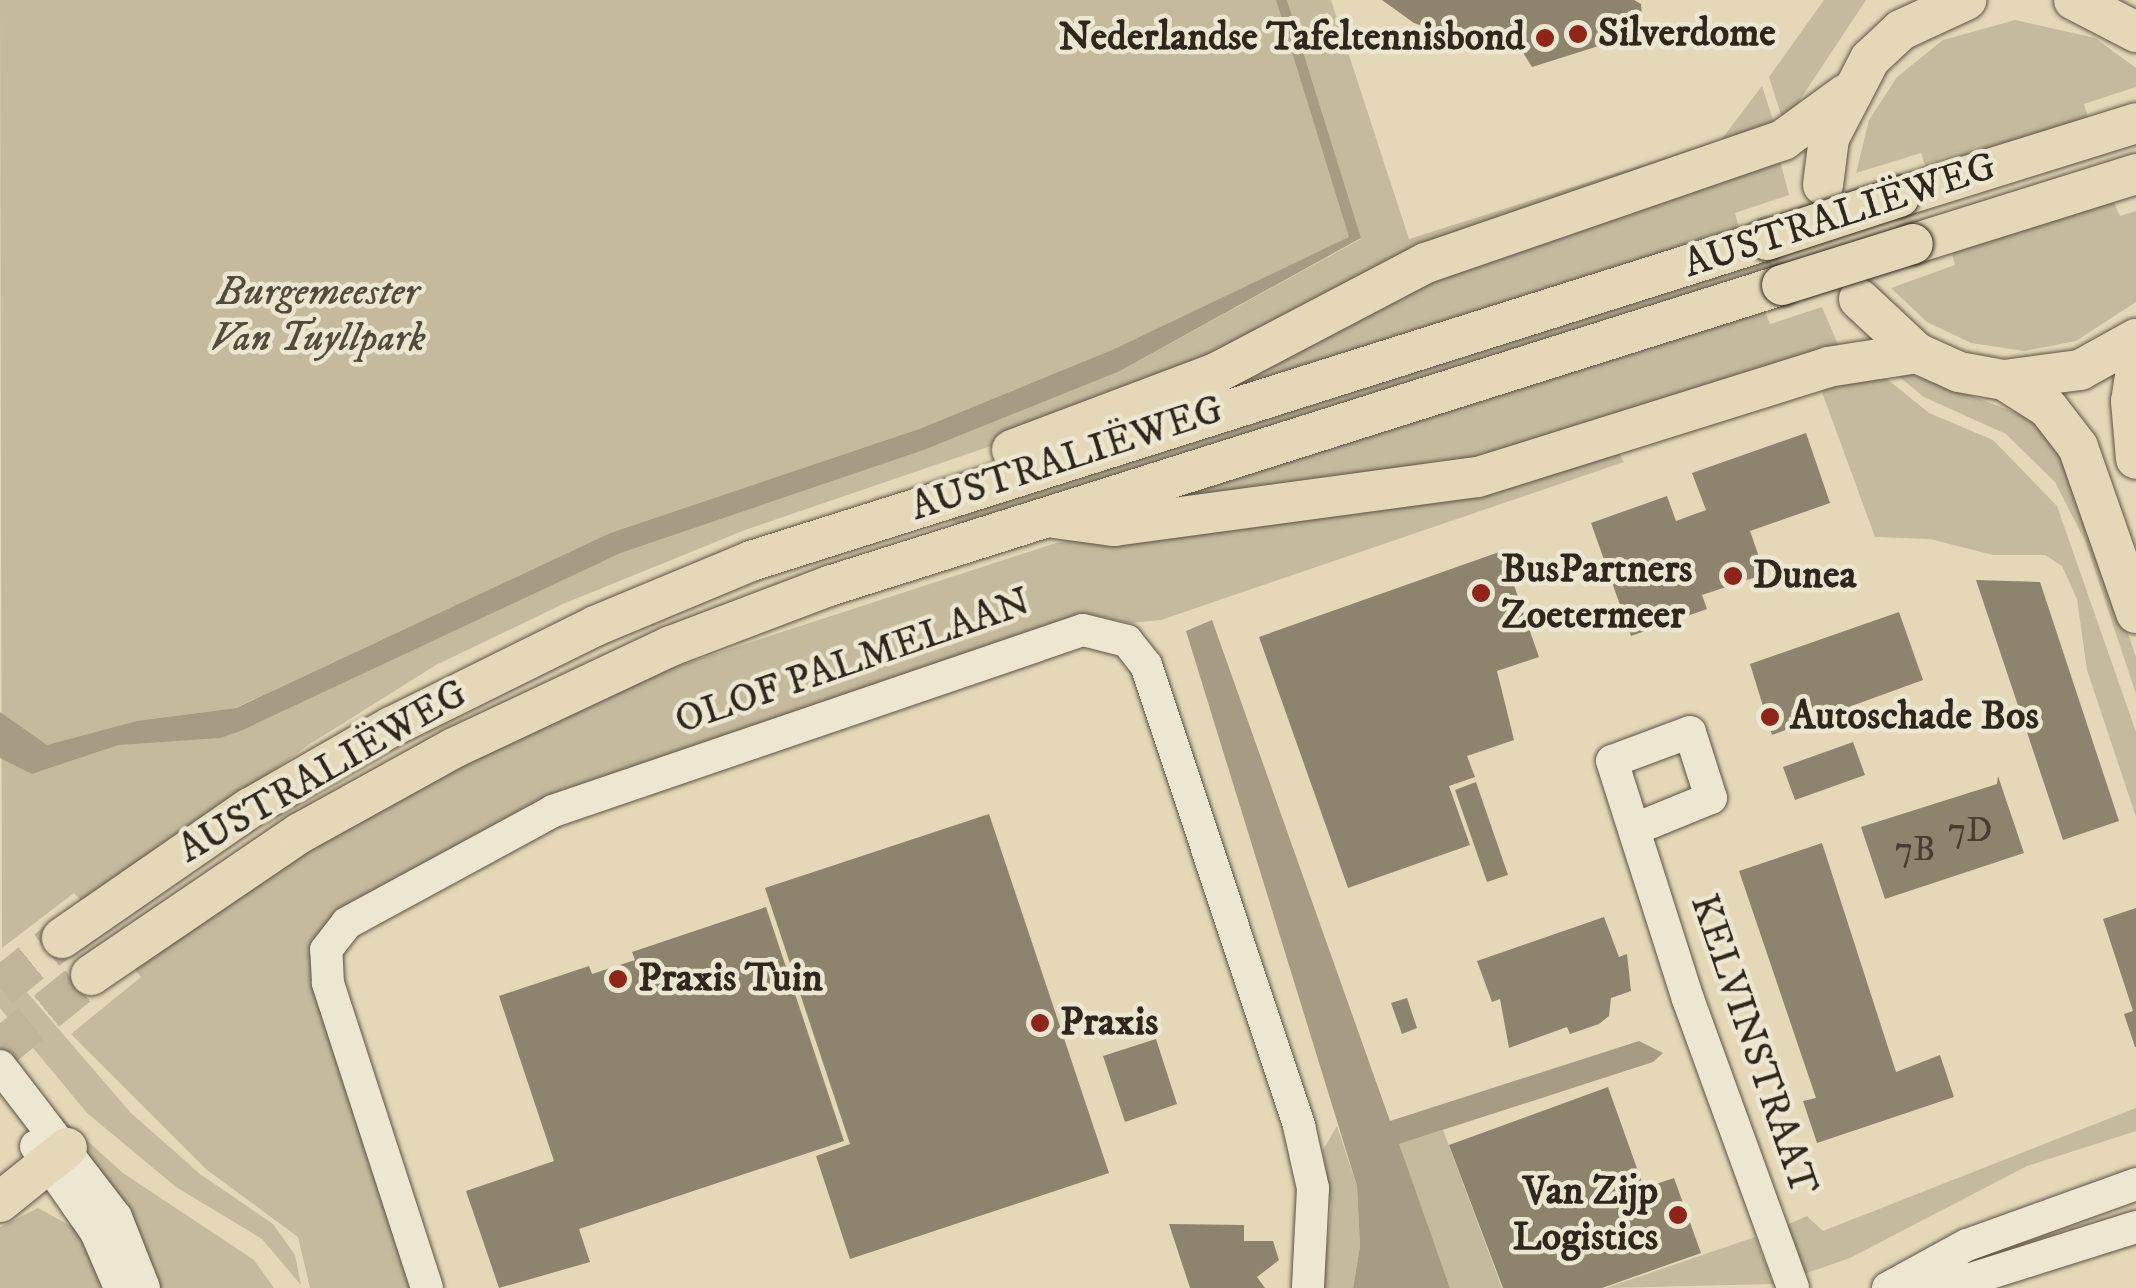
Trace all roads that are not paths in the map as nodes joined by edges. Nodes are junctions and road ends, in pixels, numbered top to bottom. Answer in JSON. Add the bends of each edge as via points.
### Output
{"nodes":[{"id":1,"x":1966,"y":0,"type":"edge"},
{"id":2,"x":2074,"y":0,"type":"edge"},
{"id":3,"x":1901,"y":15,"type":"edge"},
{"id":4,"x":2131,"y":23,"type":"edge"},
{"id":5,"x":1846,"y":94,"type":"junction"},
{"id":6,"x":2131,"y":124,"type":"edge"},
{"id":7,"x":2136,"y":174,"type":"edge"},
{"id":8,"x":1823,"y":184,"type":"dead end"},
{"id":9,"x":1858,"y":299,"type":"dead end"},
{"id":10,"x":2136,"y":339,"type":"edge"},
{"id":11,"x":1917,"y":353,"type":"junction"},
{"id":12,"x":2136,"y":370,"type":"edge"},
{"id":13,"x":2004,"y":380,"type":"junction"},
{"id":14,"x":2136,"y":458,"type":"edge"},
{"id":15,"x":897,"y":513,"type":"junction"},
{"id":16,"x":1044,"y":516,"type":"junction"},
{"id":17,"x":2136,"y":614,"type":"edge"},
{"id":18,"x":1635,"y":828,"type":"dead end"},
{"id":19,"x":62,"y":938,"type":"tunnel mouth"},
{"id":20,"x":91,"y":975,"type":"tunnel mouth"},
{"id":21,"x":0,"y":1066,"type":"edge"},
{"id":22,"x":0,"y":1099,"type":"edge"},
{"id":23,"x":58,"y":1155,"type":"junction"},
{"id":24,"x":2136,"y":1184,"type":"edge"},
{"id":25,"x":0,"y":1202,"type":"edge"},
{"id":26,"x":2136,"y":1228,"type":"edge"},
{"id":27,"x":1902,"y":1283,"type":"edge"},
{"id":28,"x":120,"y":1288,"type":"edge"},
{"id":29,"x":144,"y":1288,"type":"edge"},
{"id":30,"x":427,"y":1288,"type":"edge"},
{"id":31,"x":1308,"y":1288,"type":"edge"},
{"id":32,"x":1794,"y":1288,"type":"edge"}],
"edges":[{"from":1,"to":3,"type":"main road"},
{"from":2,"to":4,"type":"main road"},
{"from":3,"to":5,"type":"main road"},
{"from":5,"to":8,"type":"main road","via":[[1829,138]]},
{"from":5,"to":15,"type":"main road","via":[[1783,140],[1426,262],[1218,372],[948,474]]},
{"from":6,"to":15,"type":"main road","name":"AUSTRALIËWEG","bridge":true},
{"from":7,"to":16,"type":"main road","name":"AUSTRALIËWEG","bridge":true},
{"from":9,"to":11,"type":"main road"},
{"from":10,"to":13,"type":"main road","via":[[2080,370]]},
{"from":11,"to":13,"type":"main road","via":[[1959,372]]},
{"from":11,"to":16,"type":"main road","via":[[1828,368],[1478,477],[1114,526]]},
{"from":12,"to":14,"type":"main road","via":[[2130,402]]},
{"from":13,"to":17,"type":"main road","via":[[2048,408],[2078,447]]},
{"from":15,"to":19,"type":"main road","name":"AUSTRALIËWEG","via":[[751,561],[479,682],[250,808]]},
{"from":16,"to":20,"type":"main road","name":"AUSTRALIËWEG","via":[[830,586],[586,684],[300,833]]},
{"from":18,"to":32,"type":"street","name":"KELVINSTRAAT","via":[[1688,999]]},
{"from":21,"to":23,"type":"street"},
{"from":22,"to":23,"type":"street"},
{"from":23,"to":25,"type":"main road"},
{"from":23,"to":28,"type":"street"},
{"from":23,"to":29,"type":"street","via":[[116,1217]]},
{"from":24,"to":27,"type":"street","via":[[1967,1244]]},
{"from":26,"to":27,"type":"street","via":[[1972,1279]]},
{"from":30,"to":31,"type":"street","name":"OLOF PALMELAAN","via":[[328,983],[326,950],[347,923],[553,812],[1082,630],[1127,641],[1146,665],[1300,1126],[1314,1188]]}]}
